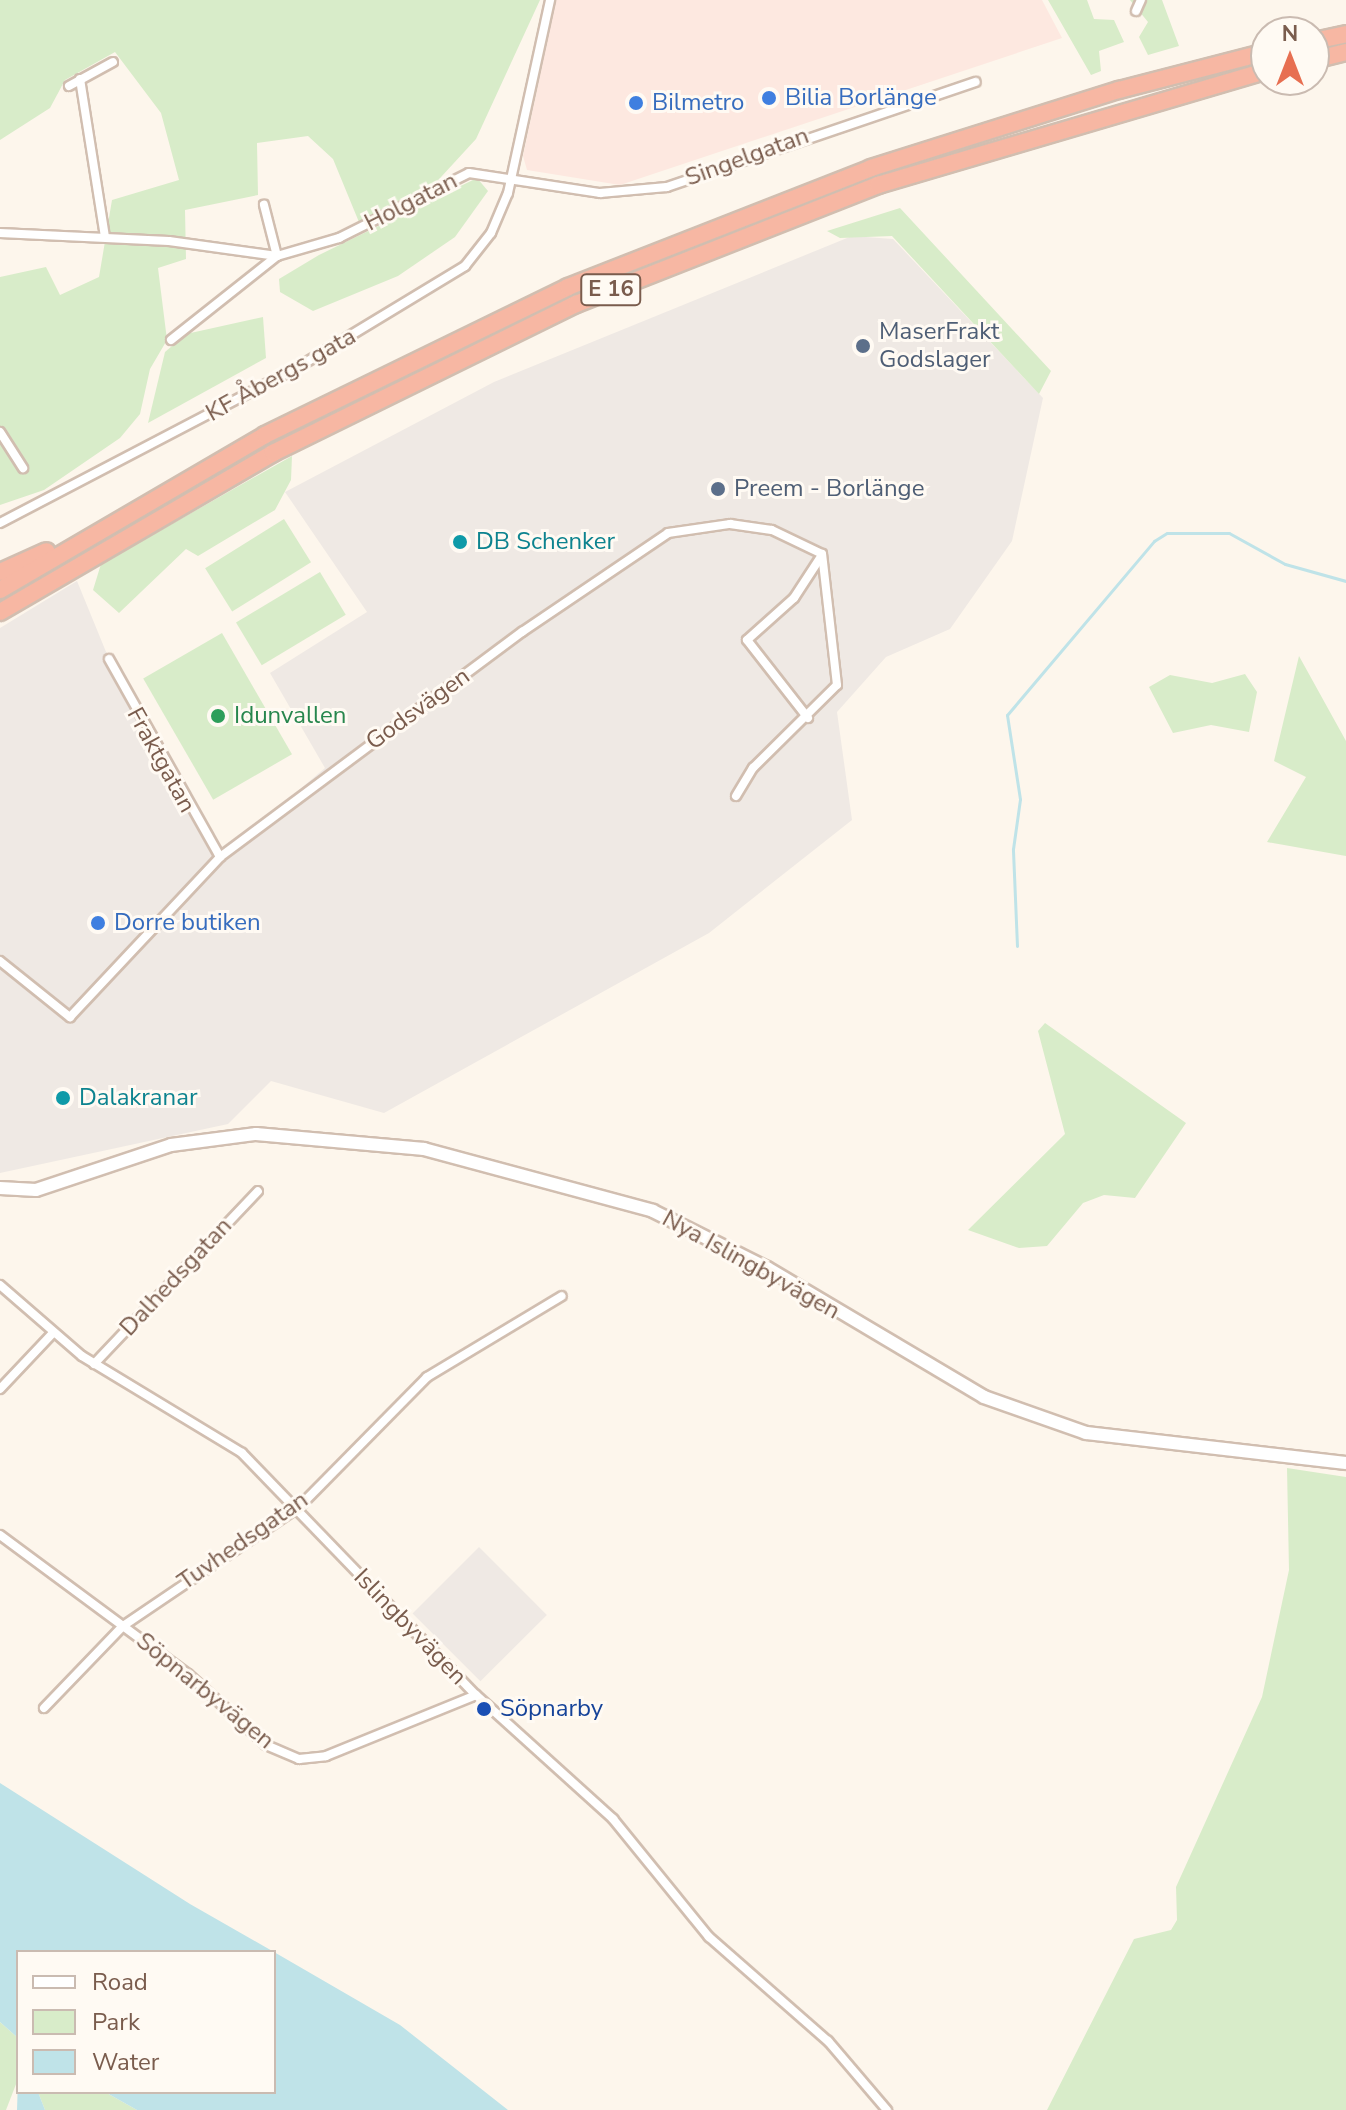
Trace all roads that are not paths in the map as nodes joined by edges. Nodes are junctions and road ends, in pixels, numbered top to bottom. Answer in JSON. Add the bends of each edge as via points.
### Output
{"nodes":[{"id":1,"x":550,"y":0,"type":"edge"},
{"id":2,"x":1141,"y":0,"type":"edge"},
{"id":3,"x":1136,"y":11,"type":"dead end"},
{"id":4,"x":1250,"y":56,"type":"edge"},
{"id":5,"x":113,"y":62,"type":"dead end"},
{"id":6,"x":1250,"y":76,"type":"edge"},
{"id":7,"x":80,"y":79,"type":"junction"},
{"id":8,"x":976,"y":82,"type":"dead end"},
{"id":9,"x":69,"y":86,"type":"dead end"},
{"id":10,"x":513,"y":176,"type":"junction"},
{"id":11,"x":264,"y":205,"type":"dead end"},
{"id":12,"x":0,"y":233,"type":"edge"},
{"id":13,"x":105,"y":236,"type":"junction"},
{"id":14,"x":277,"y":256,"type":"junction"},
{"id":15,"x":171,"y":340,"type":"dead end"},
{"id":16,"x":0,"y":432,"type":"edge"},
{"id":17,"x":23,"y":468,"type":"dead end"},
{"id":18,"x":0,"y":523,"type":"edge"},
{"id":19,"x":104,"y":527,"type":"junction"},
{"id":20,"x":822,"y":554,"type":"junction"},
{"id":21,"x":0,"y":572,"type":"edge"},
{"id":22,"x":0,"y":590,"type":"edge"},
{"id":23,"x":0,"y":612,"type":"edge"},
{"id":24,"x":109,"y":659,"type":"dead end"},
{"id":25,"x":808,"y":718,"type":"junction"},
{"id":26,"x":736,"y":796,"type":"dead end"},
{"id":27,"x":220,"y":857,"type":"junction"},
{"id":28,"x":0,"y":961,"type":"edge"},
{"id":29,"x":0,"y":1188,"type":"edge"},
{"id":30,"x":258,"y":1191,"type":"dead end"},
{"id":31,"x":0,"y":1285,"type":"edge"},
{"id":32,"x":562,"y":1296,"type":"dead end"},
{"id":33,"x":52,"y":1334,"type":"junction"},
{"id":34,"x":94,"y":1364,"type":"junction"},
{"id":35,"x":0,"y":1389,"type":"edge"},
{"id":36,"x":1346,"y":1463,"type":"edge"},
{"id":37,"x":299,"y":1507,"type":"junction"},
{"id":38,"x":0,"y":1535,"type":"edge"},
{"id":39,"x":123,"y":1626,"type":"junction"},
{"id":40,"x":476,"y":1695,"type":"junction"},
{"id":41,"x":44,"y":1708,"type":"dead end"},
{"id":42,"x":887,"y":2110,"type":"edge"}],
"edges":[{"from":1,"to":10,"type":"street"},
{"from":2,"to":3,"type":"street"},
{"from":4,"to":19,"type":"highway","number":"E 16","via":[[990,128],[709,229],[457,338]]},
{"from":5,"to":7,"type":"street"},
{"from":6,"to":23,"type":"highway","number":"E 16","via":[[878,185],[576,304],[273,453]]},
{"from":7,"to":9,"type":"street"},
{"from":7,"to":13,"type":"street"},
{"from":8,"to":10,"type":"street","name":"Singelgatan","via":[[667,187],[600,193]]},
{"from":10,"to":14,"type":"street","name":"Holgatan","via":[[458,176],[339,238]]},
{"from":10,"to":18,"type":"street","name":"KF Åbergs gata","via":[[479,251],[422,297]]},
{"from":11,"to":14,"type":"street"},
{"from":12,"to":13,"type":"street","name":"Holgatan"},
{"from":13,"to":14,"type":"street","name":"Holgatan"},
{"from":14,"to":15,"type":"street","name":"Holgatan"},
{"from":16,"to":17,"type":"street"},
{"from":19,"to":21,"type":"highway"},
{"from":19,"to":22,"type":"highway","number":"E 16"},
{"from":20,"to":25,"type":"street","via":[[840,675],[832,696]]},
{"from":20,"to":25,"type":"street","via":[[794,598],[747,640]]},
{"from":20,"to":27,"type":"street","name":"Godsvägen","via":[[772,530],[730,524],[668,533],[522,632]]},
{"from":24,"to":27,"type":"street","name":"Fraktgatan"},
{"from":25,"to":26,"type":"street","via":[[753,768]]},
{"from":27,"to":28,"type":"street","name":"Godsvägen","via":[[70,1017]]},
{"from":29,"to":36,"type":"street","name":"Nya Islingbyvägen","via":[[36,1190],[171,1145],[256,1134],[424,1149],[653,1211],[767,1268],[984,1397],[1086,1433]]},
{"from":30,"to":34,"type":"street","name":"Dalhedsgatan"},
{"from":31,"to":33,"type":"street","name":"Islingbyvägen"},
{"from":32,"to":37,"type":"street","name":"Tuvhedsgatan","via":[[427,1377]]},
{"from":33,"to":34,"type":"street","name":"Islingbyvägen"},
{"from":33,"to":35,"type":"street"},
{"from":34,"to":37,"type":"street","name":"Islingbyvägen","via":[[242,1453]]},
{"from":37,"to":39,"type":"street","name":"Tuvhedsgatan"},
{"from":37,"to":40,"type":"street","name":"Islingbyvägen"},
{"from":38,"to":39,"type":"street","name":"Söpnarbyvägen"},
{"from":39,"to":40,"type":"street","name":"Söpnarbyvägen","via":[[266,1745],[299,1759],[326,1756]]},
{"from":39,"to":41,"type":"street","name":"Tuvhedsgatan"},
{"from":40,"to":42,"type":"street","name":"Islingbyvägen","via":[[613,1819],[709,1937],[828,2041]]}]}
